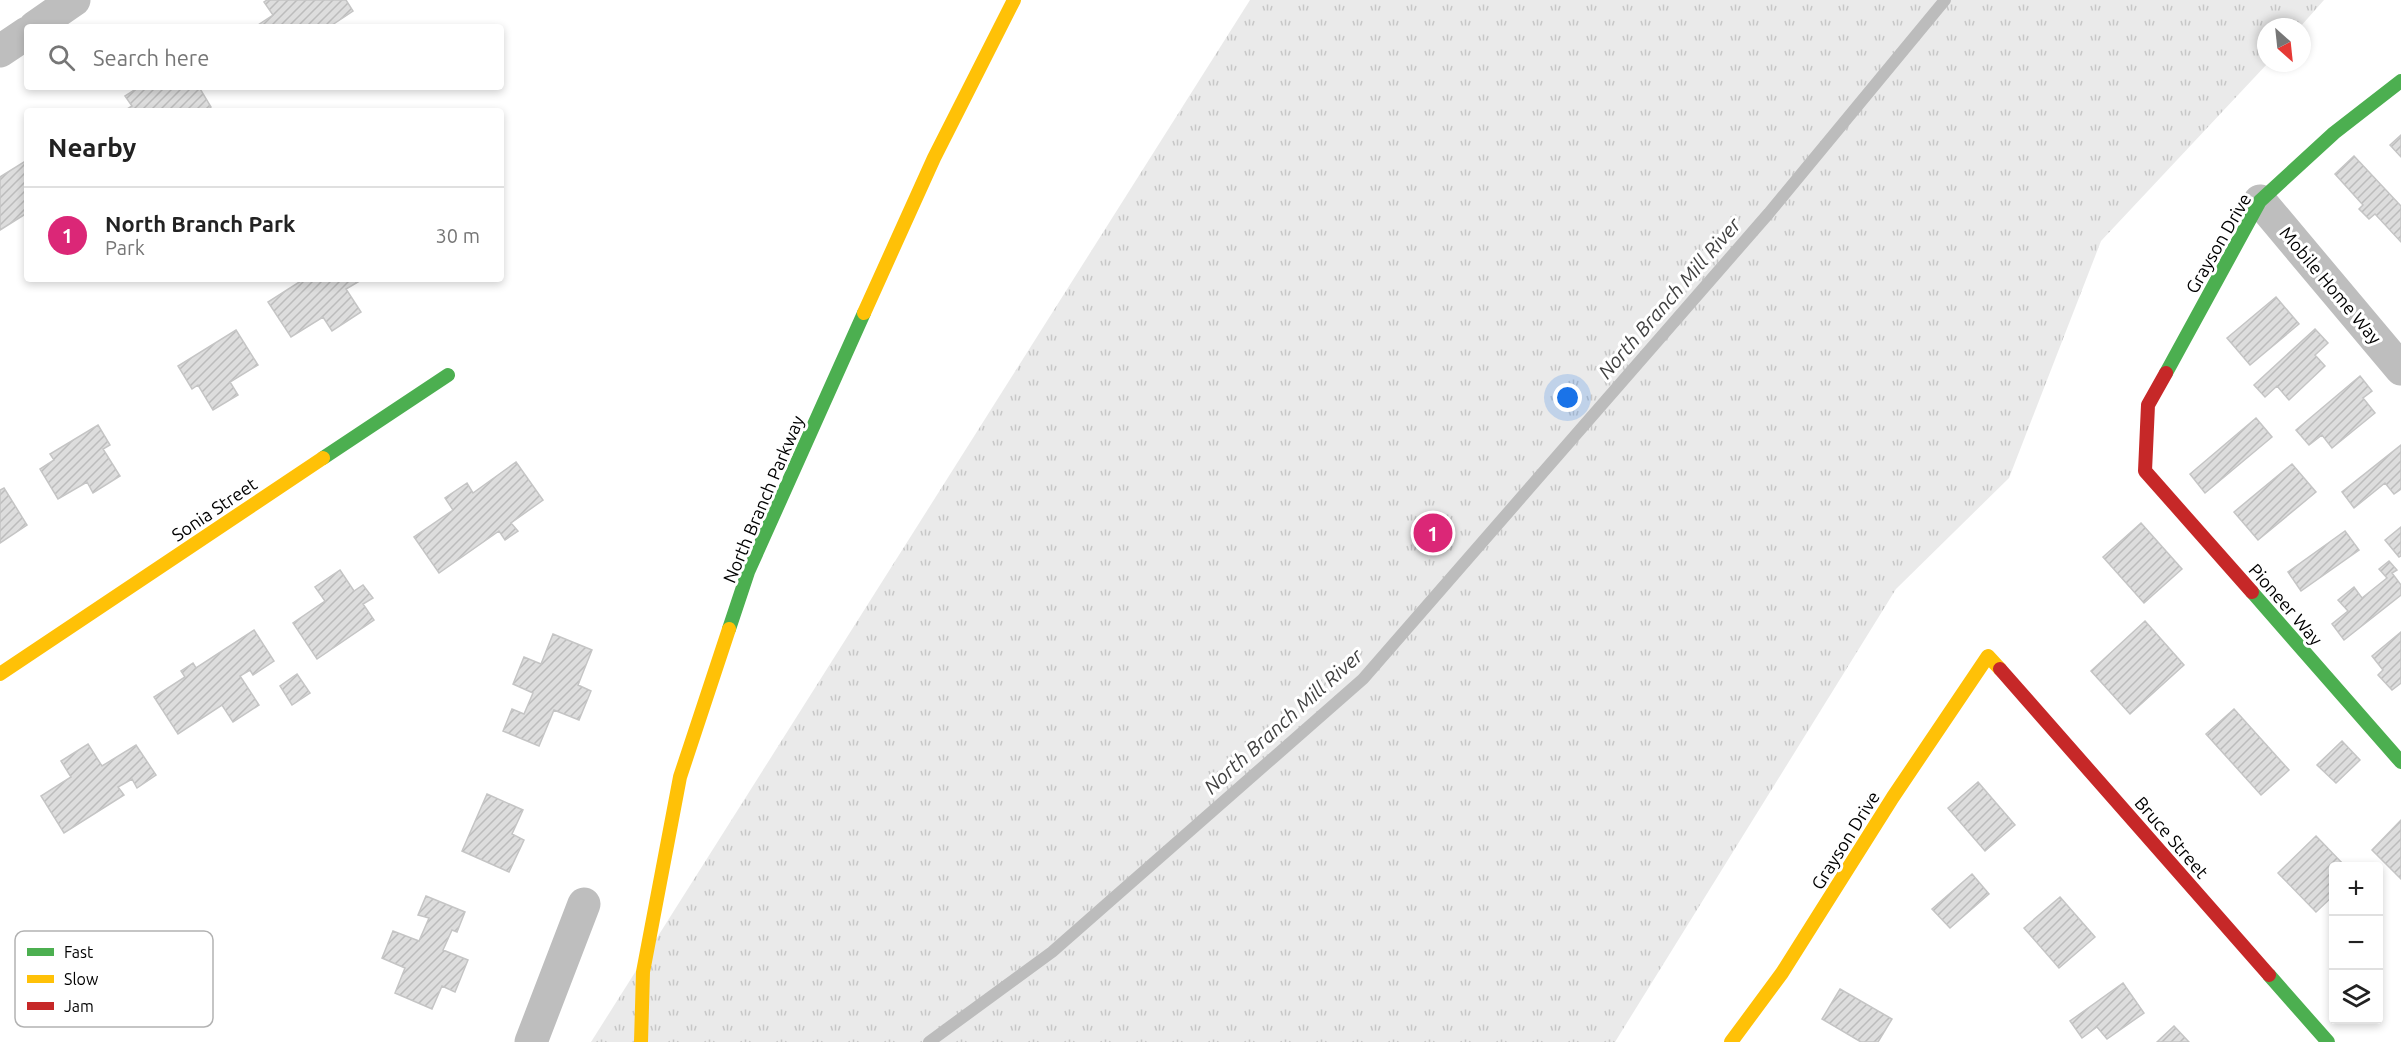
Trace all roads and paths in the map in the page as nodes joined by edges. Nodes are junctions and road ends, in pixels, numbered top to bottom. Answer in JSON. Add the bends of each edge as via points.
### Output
{"nodes":[{"id":1,"x":74,"y":0,"type":"edge"},
{"id":2,"x":1014,"y":0,"type":"edge"},
{"id":3,"x":39,"y":24,"type":"edge"},
{"id":4,"x":24,"y":35,"type":"edge"},
{"id":5,"x":0,"y":51,"type":"edge"},
{"id":6,"x":2401,"y":81,"type":"edge"},
{"id":7,"x":2260,"y":201,"type":"junction"},
{"id":8,"x":2401,"y":369,"type":"edge"},
{"id":9,"x":448,"y":375,"type":"dead end"},
{"id":10,"x":2145,"y":471,"type":"joint"},
{"id":11,"x":1988,"y":656,"type":"joint"},
{"id":12,"x":0,"y":674,"type":"edge"},
{"id":13,"x":2401,"y":762,"type":"edge"},
{"id":14,"x":584,"y":904,"type":"dead end"},
{"id":15,"x":531,"y":1042,"type":"edge"},
{"id":16,"x":641,"y":1042,"type":"edge"},
{"id":17,"x":1731,"y":1042,"type":"edge"},
{"id":18,"x":2328,"y":1042,"type":"edge"}],
"edges":[{"from":1,"to":3,"type":"street"},
{"from":2,"to":16,"type":"street","name":"North Branch Parkway","via":[[934,158],[748,572],[680,777],[643,972]]},
{"from":4,"to":5,"type":"street"},
{"from":6,"to":7,"type":"street","name":"Grayson Drive","via":[[2334,133]]},
{"from":7,"to":8,"type":"street","name":"Mobile Home Way"},
{"from":7,"to":10,"type":"street","name":"Grayson Drive","via":[[2148,405]]},
{"from":9,"to":12,"type":"street","name":"Sonia Street"},
{"from":10,"to":13,"type":"street","name":"Pioneer Way"},
{"from":11,"to":17,"type":"street","name":"Grayson Drive","via":[[1782,973]]},
{"from":11,"to":18,"type":"street","name":"Bruce Street"},
{"from":14,"to":15,"type":"street"}]}
